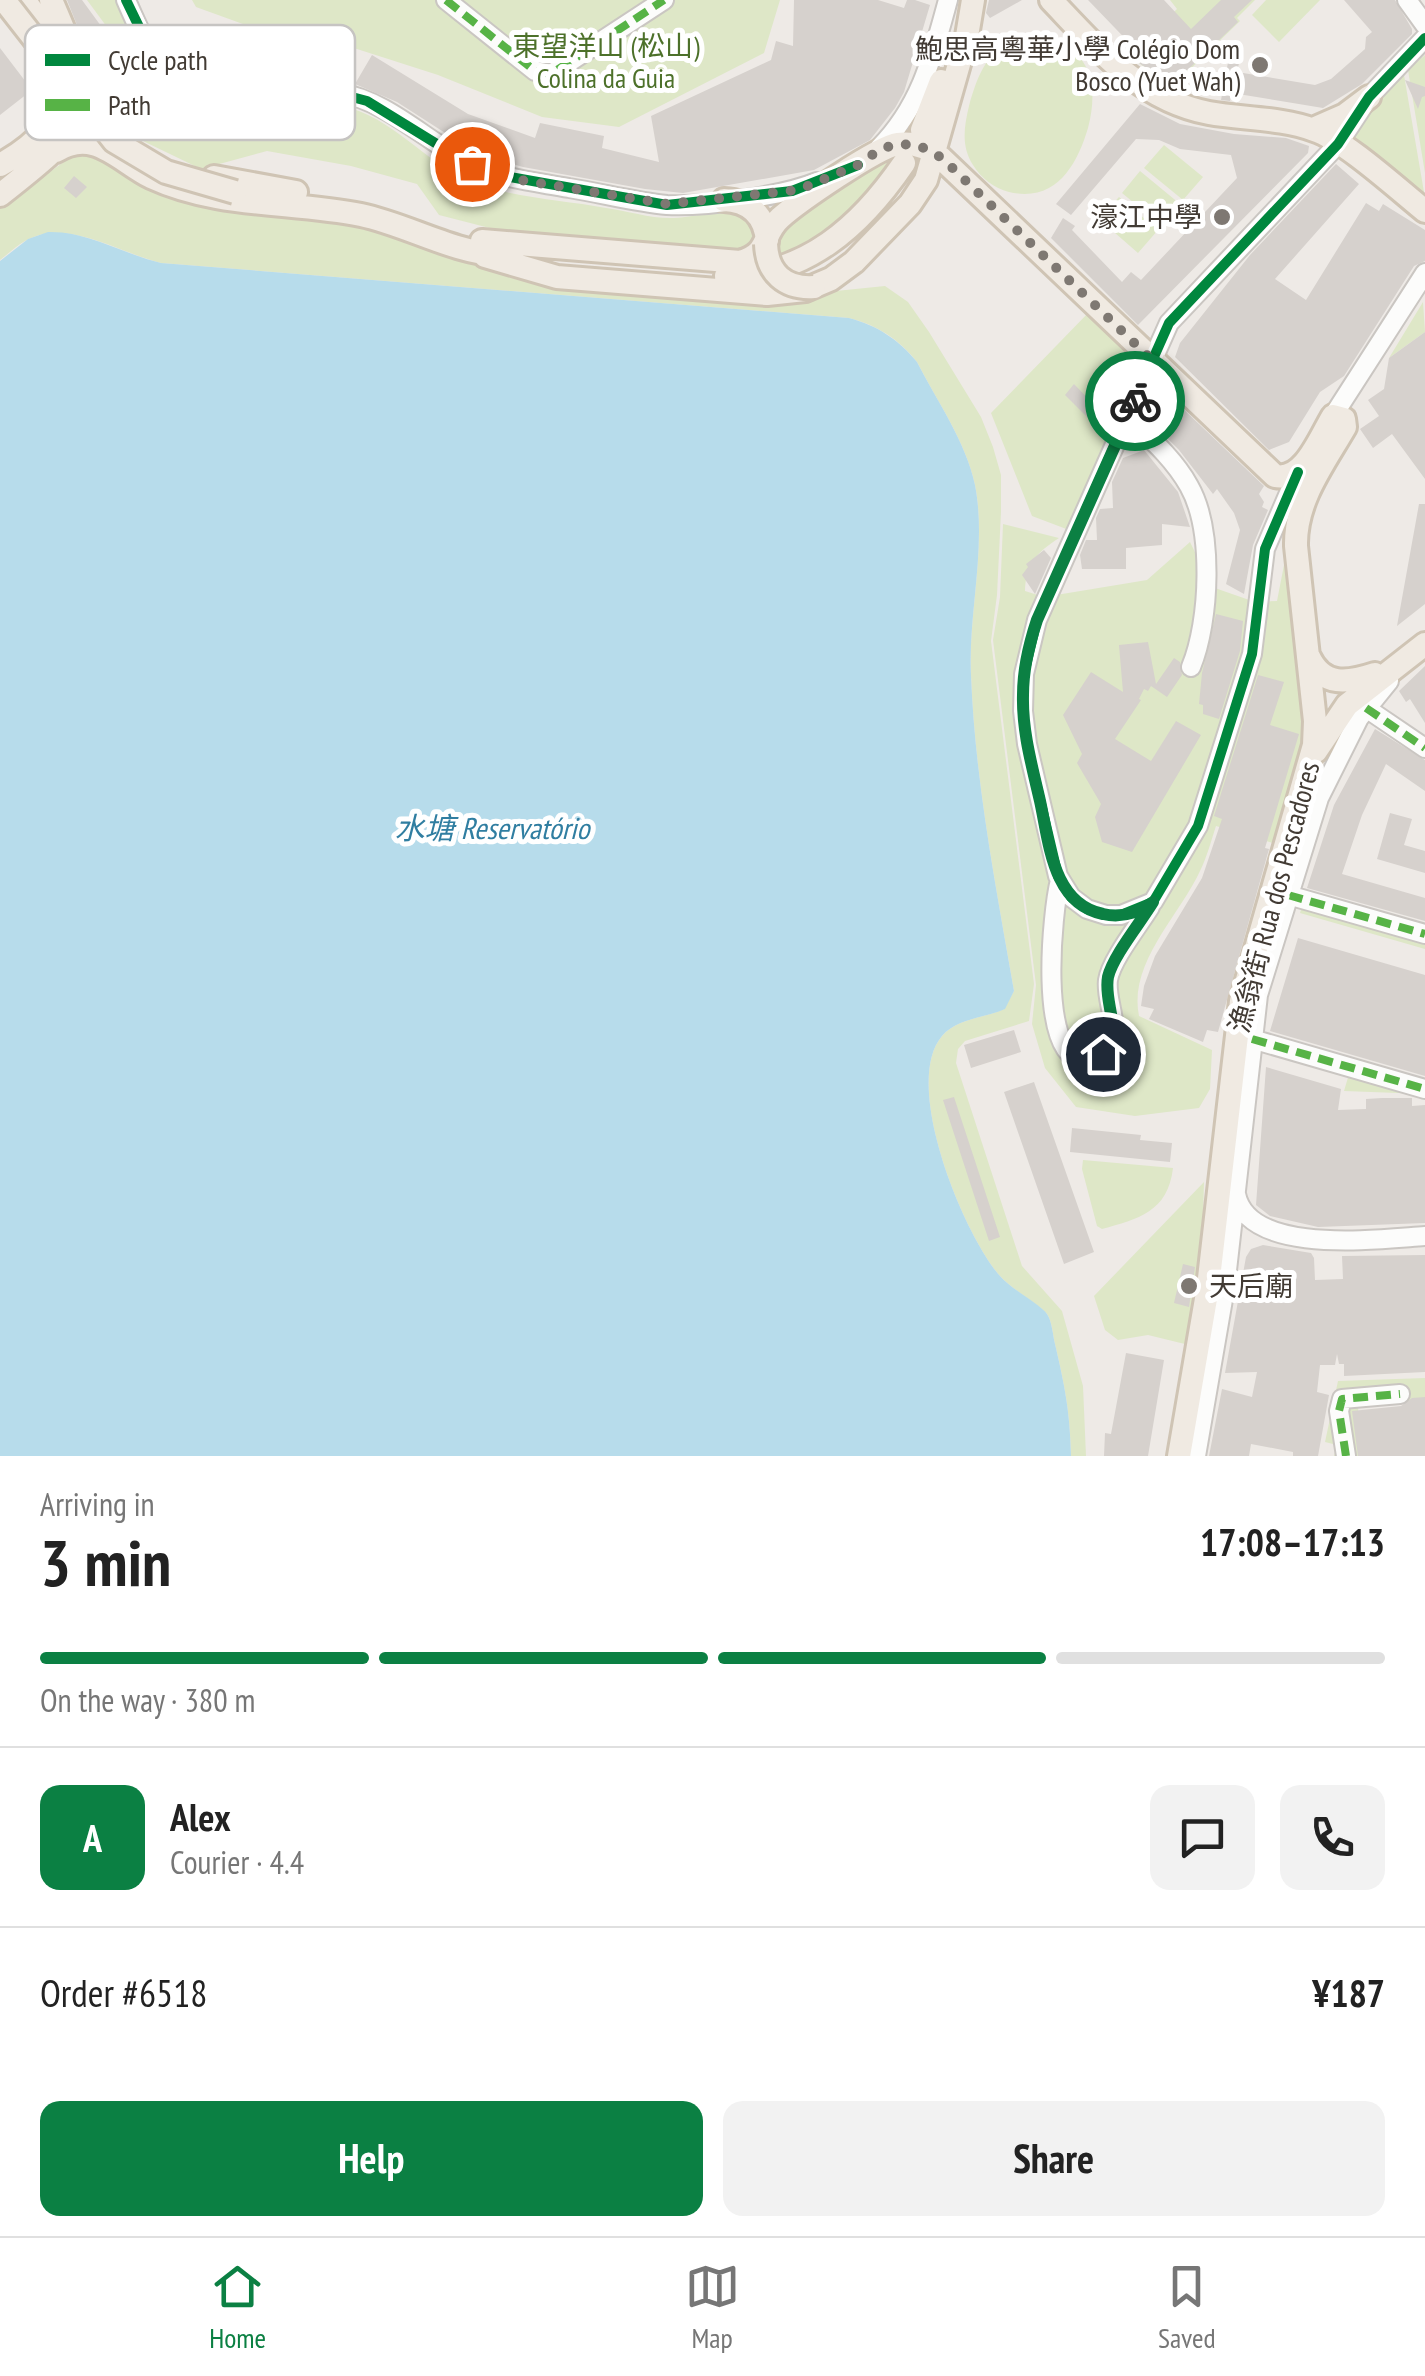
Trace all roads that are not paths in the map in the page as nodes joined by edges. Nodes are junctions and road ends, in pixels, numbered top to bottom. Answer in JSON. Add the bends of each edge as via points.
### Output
{"nodes":[{"id":1,"x":4,"y":0,"type":"edge"},
{"id":2,"x":24,"y":0,"type":"edge"},
{"id":3,"x":51,"y":0,"type":"edge"},
{"id":4,"x":126,"y":0,"type":"edge"},
{"id":5,"x":446,"y":0,"type":"edge"},
{"id":6,"x":664,"y":0,"type":"edge"},
{"id":7,"x":948,"y":0,"type":"edge"},
{"id":8,"x":960,"y":0,"type":"edge"},
{"id":9,"x":974,"y":0,"type":"edge"},
{"id":10,"x":1050,"y":0,"type":"edge"},
{"id":11,"x":1407,"y":0,"type":"edge"},
{"id":12,"x":42,"y":25,"type":"edge"},
{"id":13,"x":62,"y":25,"type":"edge"},
{"id":14,"x":138,"y":25,"type":"edge"},
{"id":15,"x":1425,"y":25,"type":"edge"},
{"id":16,"x":25,"y":27,"type":"edge"},
{"id":17,"x":954,"y":32,"type":"junction"},
{"id":18,"x":1425,"y":38,"type":"edge"},
{"id":19,"x":1369,"y":97,"type":"junction"},
{"id":20,"x":355,"y":98,"type":"edge"},
{"id":21,"x":1313,"y":129,"type":"junction"},
{"id":22,"x":922,"y":130,"type":"dead end"},
{"id":23,"x":37,"y":140,"type":"edge"},
{"id":24,"x":64,"y":140,"type":"edge"},
{"id":25,"x":113,"y":140,"type":"edge"},
{"id":26,"x":130,"y":140,"type":"edge"},
{"id":27,"x":1338,"y":144,"type":"junction"},
{"id":28,"x":56,"y":151,"type":"junction"},
{"id":29,"x":934,"y":158,"type":"junction"},
{"id":30,"x":865,"y":160,"type":"junction"},
{"id":31,"x":904,"y":162,"type":"dead end"},
{"id":32,"x":0,"y":165,"type":"edge"},
{"id":33,"x":37,"y":166,"type":"junction"},
{"id":34,"x":0,"y":186,"type":"edge"},
{"id":35,"x":0,"y":195,"type":"edge"},
{"id":36,"x":724,"y":200,"type":"junction"},
{"id":37,"x":282,"y":204,"type":"junction"},
{"id":38,"x":1425,"y":211,"type":"edge"},
{"id":39,"x":766,"y":243,"type":"junction"},
{"id":40,"x":480,"y":247,"type":"junction"},
{"id":41,"x":1425,"y":273,"type":"edge"},
{"id":42,"x":814,"y":287,"type":"junction"},
{"id":43,"x":1152,"y":360,"type":"junction"},
{"id":44,"x":1334,"y":416,"type":"junction"},
{"id":45,"x":1128,"y":417,"type":"junction"},
{"id":46,"x":1298,"y":472,"type":"junction"},
{"id":47,"x":1425,"y":645,"type":"edge"},
{"id":48,"x":1307,"y":650,"type":"junction"},
{"id":49,"x":1191,"y":667,"type":"dead end"},
{"id":50,"x":1392,"y":668,"type":"junction"},
{"id":51,"x":1366,"y":708,"type":"junction"},
{"id":52,"x":1425,"y":748,"type":"edge"},
{"id":53,"x":1311,"y":764,"type":"junction"},
{"id":54,"x":1060,"y":880,"type":"junction"},
{"id":55,"x":1288,"y":895,"type":"junction"},
{"id":56,"x":1153,"y":902,"type":"junction"},
{"id":57,"x":1425,"y":934,"type":"edge"},
{"id":58,"x":1252,"y":1039,"type":"junction"},
{"id":59,"x":1425,"y":1089,"type":"edge"},
{"id":60,"x":1236,"y":1188,"type":"junction"},
{"id":61,"x":1267,"y":1229,"type":"junction"},
{"id":62,"x":1425,"y":1236,"type":"edge"},
{"id":63,"x":1228,"y":1258,"type":"junction"},
{"id":64,"x":1400,"y":1394,"type":"dead end"},
{"id":65,"x":1179,"y":1456,"type":"edge"},
{"id":66,"x":1196,"y":1456,"type":"edge"},
{"id":67,"x":1346,"y":1456,"type":"edge"}],
"edges":[{"from":1,"to":16,"type":"main road","bridge":true},
{"from":2,"to":12,"type":"main road"},
{"from":3,"to":13,"type":"main road"},
{"from":4,"to":14,"type":"street"},
{"from":5,"to":6,"type":"street","via":[[543,74],[559,72]]},
{"from":7,"to":30,"type":"street","via":[[923,86],[900,125]]},
{"from":8,"to":17,"type":"main road"},
{"from":9,"to":17,"type":"main road"},
{"from":9,"to":29,"type":"main road"},
{"from":10,"to":21,"type":"main road","via":[[1126,75],[1163,98],[1205,112]]},
{"from":11,"to":15,"type":"street"},
{"from":17,"to":22,"type":"main road"},
{"from":18,"to":19,"type":"street"},
{"from":19,"to":21,"type":"main road"},
{"from":19,"to":27,"type":"street"},
{"from":20,"to":36,"type":"street","via":[[472,164],[514,179],[667,204]]},
{"from":21,"to":27,"type":"main road"},
{"from":23,"to":32,"type":"main road"},
{"from":24,"to":28,"type":"main road"},
{"from":25,"to":37,"type":"main road","bridge":true,"via":[[166,172]]},
{"from":26,"to":40,"type":"main road","via":[[163,160],[250,186],[383,207]]},
{"from":27,"to":38,"type":"main road"},
{"from":27,"to":43,"type":"street","via":[[1173,318]]},
{"from":28,"to":33,"type":"main road"},
{"from":28,"to":37,"type":"main road","via":[[75,142],[96,143],[172,184],[220,199]]},
{"from":29,"to":30,"type":"main road","via":[[918,145],[900,144]]},
{"from":29,"to":42,"type":"main road","via":[[910,204],[847,268]]},
{"from":29,"to":43,"type":"main road"},
{"from":30,"to":36,"type":"street","via":[[798,190]]},
{"from":30,"to":39,"type":"main road","via":[[778,220]]},
{"from":31,"to":40,"type":"main road","via":[[832,242],[766,272],[723,276],[561,264]]},
{"from":33,"to":34,"type":"main road"},
{"from":33,"to":35,"type":"main road"},
{"from":36,"to":39,"type":"main road","via":[[753,209]]},
{"from":37,"to":40,"type":"main road","via":[[361,216]]},
{"from":39,"to":40,"type":"main road","via":[[752,258],[734,263]]},
{"from":39,"to":42,"type":"main road","bridge":true,"via":[[777,276]]},
{"from":40,"to":42,"type":"main road","bridge":true,"via":[[520,269],[557,277],[767,294]]},
{"from":41,"to":44,"type":"street"},
{"from":43,"to":45,"type":"street"},
{"from":43,"to":46,"type":"main road","via":[[1270,473],[1287,478]]},
{"from":44,"to":46,"type":"main road"},
{"from":44,"to":48,"type":"main road","name":"漁翁街 Rua dos Pescadores","via":[[1345,428],[1297,523]]},
{"from":45,"to":49,"type":"street","via":[[1175,465],[1200,512],[1204,611]]},
{"from":45,"to":54,"type":"street","via":[[1037,620],[1024,674],[1027,744]]},
{"from":46,"to":56,"type":"street","via":[[1265,549],[1248,670],[1198,826]]},
{"from":47,"to":50,"type":"main road"},
{"from":47,"to":51,"type":"street","name":"漁翁街 Rua dos Pescadores"},
{"from":48,"to":50,"type":"main road","via":[[1317,670],[1338,682]]},
{"from":48,"to":53,"type":"main road","name":"漁翁街 Rua dos Pescadores","via":[[1315,721]]},
{"from":50,"to":53,"type":"main road","via":[[1338,714]]},
{"from":51,"to":52,"type":"street"},
{"from":51,"to":55,"type":"street","name":"漁翁街 Rua dos Pescadores","via":[[1328,778]]},
{"from":53,"to":65,"type":"main road","name":"漁翁街 Rua dos Pescadores","via":[[1241,1001],[1208,1287]]},
{"from":54,"to":56,"type":"street","via":[[1075,900],[1102,914],[1126,914]]},
{"from":54,"to":56,"type":"street","via":[[1051,982],[1059,1040],[1078,1059],[1098,1057],[1111,1043],[1109,975]]},
{"from":55,"to":57,"type":"street"},
{"from":55,"to":58,"type":"street","name":"漁翁街 Rua dos Pescadores","via":[[1258,994]]},
{"from":58,"to":59,"type":"street"},
{"from":58,"to":60,"type":"street","name":"漁翁街 Rua dos Pescadores"},
{"from":60,"to":61,"type":"street","via":[[1243,1213]]},
{"from":60,"to":63,"type":"street","name":"漁翁街 Rua dos Pescadores"},
{"from":61,"to":62,"type":"street","via":[[1331,1242]]},
{"from":61,"to":63,"type":"street","via":[[1238,1240]]},
{"from":63,"to":66,"type":"street","name":"漁翁街 Rua dos Pescadores"},
{"from":64,"to":67,"type":"street","via":[[1342,1399]]}]}
